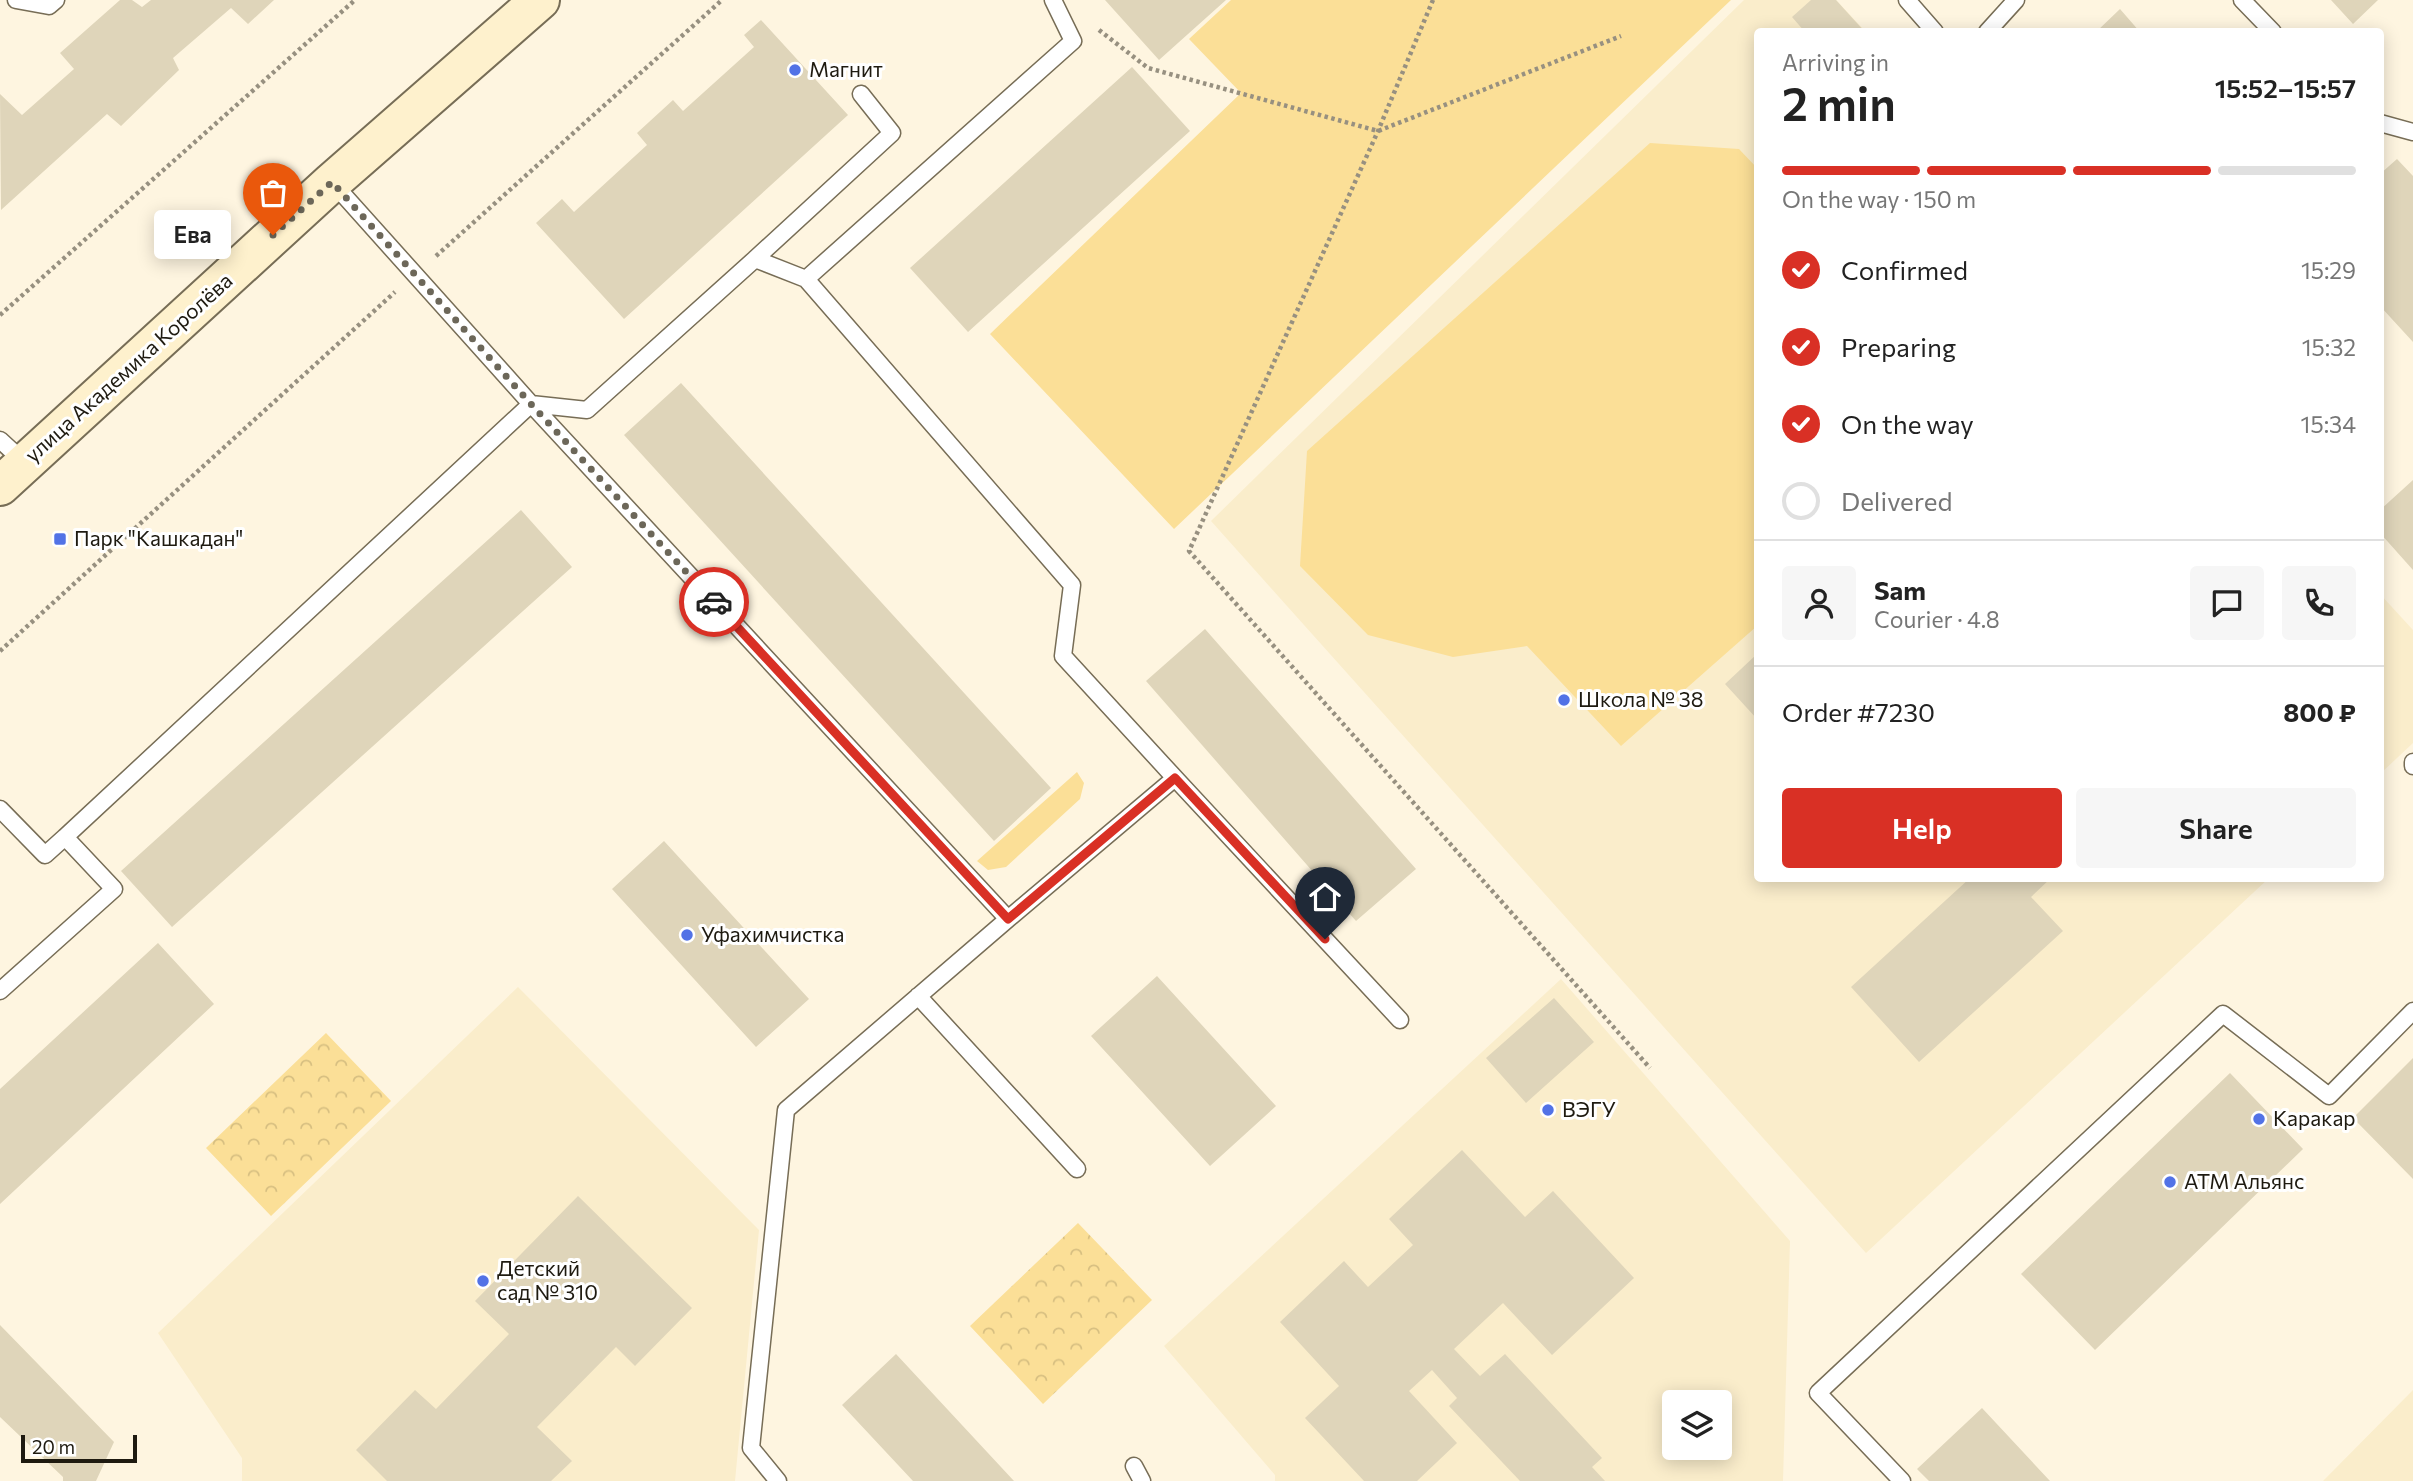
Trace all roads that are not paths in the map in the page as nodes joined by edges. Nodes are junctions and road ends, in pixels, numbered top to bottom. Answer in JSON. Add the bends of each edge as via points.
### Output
{"nodes":[{"id":1,"x":16,"y":0,"type":"edge"},
{"id":2,"x":56,"y":0,"type":"edge"},
{"id":3,"x":540,"y":0,"type":"edge"},
{"id":4,"x":1054,"y":0,"type":"edge"},
{"id":5,"x":1907,"y":0,"type":"edge"},
{"id":6,"x":2016,"y":0,"type":"edge"},
{"id":7,"x":2242,"y":0,"type":"edge"},
{"id":8,"x":1932,"y":28,"type":"edge"},
{"id":9,"x":1991,"y":28,"type":"edge"},
{"id":10,"x":2269,"y":28,"type":"edge"},
{"id":11,"x":861,"y":94,"type":"dead end"},
{"id":12,"x":2384,"y":124,"type":"edge"},
{"id":13,"x":2413,"y":132,"type":"edge"},
{"id":14,"x":332,"y":182,"type":"junction"},
{"id":15,"x":755,"y":259,"type":"junction"},
{"id":16,"x":806,"y":279,"type":"junction"},
{"id":17,"x":531,"y":404,"type":"junction"},
{"id":18,"x":8,"y":463,"type":"edge"},
{"id":19,"x":1175,"y":778,"type":"junction"},
{"id":20,"x":2,"y":816,"type":"edge"},
{"id":21,"x":65,"y":837,"type":"junction"},
{"id":22,"x":1008,"y":919,"type":"junction"},
{"id":23,"x":0,"y":991,"type":"edge"},
{"id":24,"x":918,"y":996,"type":"junction"},
{"id":25,"x":2413,"y":1011,"type":"edge"},
{"id":26,"x":1400,"y":1020,"type":"dead end"},
{"id":27,"x":1077,"y":1169,"type":"dead end"},
{"id":28,"x":1134,"y":1466,"type":"dead end"},
{"id":29,"x":778,"y":1481,"type":"edge"},
{"id":30,"x":1142,"y":1481,"type":"edge"},
{"id":31,"x":1902,"y":1481,"type":"edge"}],
"edges":[{"from":1,"to":2,"type":"lane","via":[[49,6]]},
{"from":3,"to":14,"type":"street","name":"улица Академика Королёва"},
{"from":4,"to":16,"type":"lane","via":[[1073,41]]},
{"from":5,"to":8,"type":"lane"},
{"from":6,"to":9,"type":"lane"},
{"from":7,"to":10,"type":"lane"},
{"from":11,"to":15,"type":"lane","via":[[892,133]]},
{"from":12,"to":13,"type":"lane"},
{"from":14,"to":17,"type":"lane"},
{"from":14,"to":18,"type":"street","name":"улица Академика Королёва"},
{"from":15,"to":16,"type":"lane"},
{"from":15,"to":17,"type":"lane","via":[[587,410]]},
{"from":16,"to":19,"type":"lane","via":[[1072,585],[1063,656]]},
{"from":17,"to":21,"type":"lane"},
{"from":17,"to":22,"type":"lane"},
{"from":19,"to":22,"type":"lane"},
{"from":19,"to":26,"type":"lane"},
{"from":20,"to":21,"type":"lane","via":[[45,855]]},
{"from":21,"to":23,"type":"lane","via":[[114,889]]},
{"from":22,"to":24,"type":"lane"},
{"from":24,"to":27,"type":"lane"},
{"from":24,"to":29,"type":"lane","via":[[786,1110],[751,1448]]},
{"from":25,"to":31,"type":"lane","via":[[2329,1096],[2223,1014],[1818,1393]]},
{"from":28,"to":30,"type":"lane"}]}
